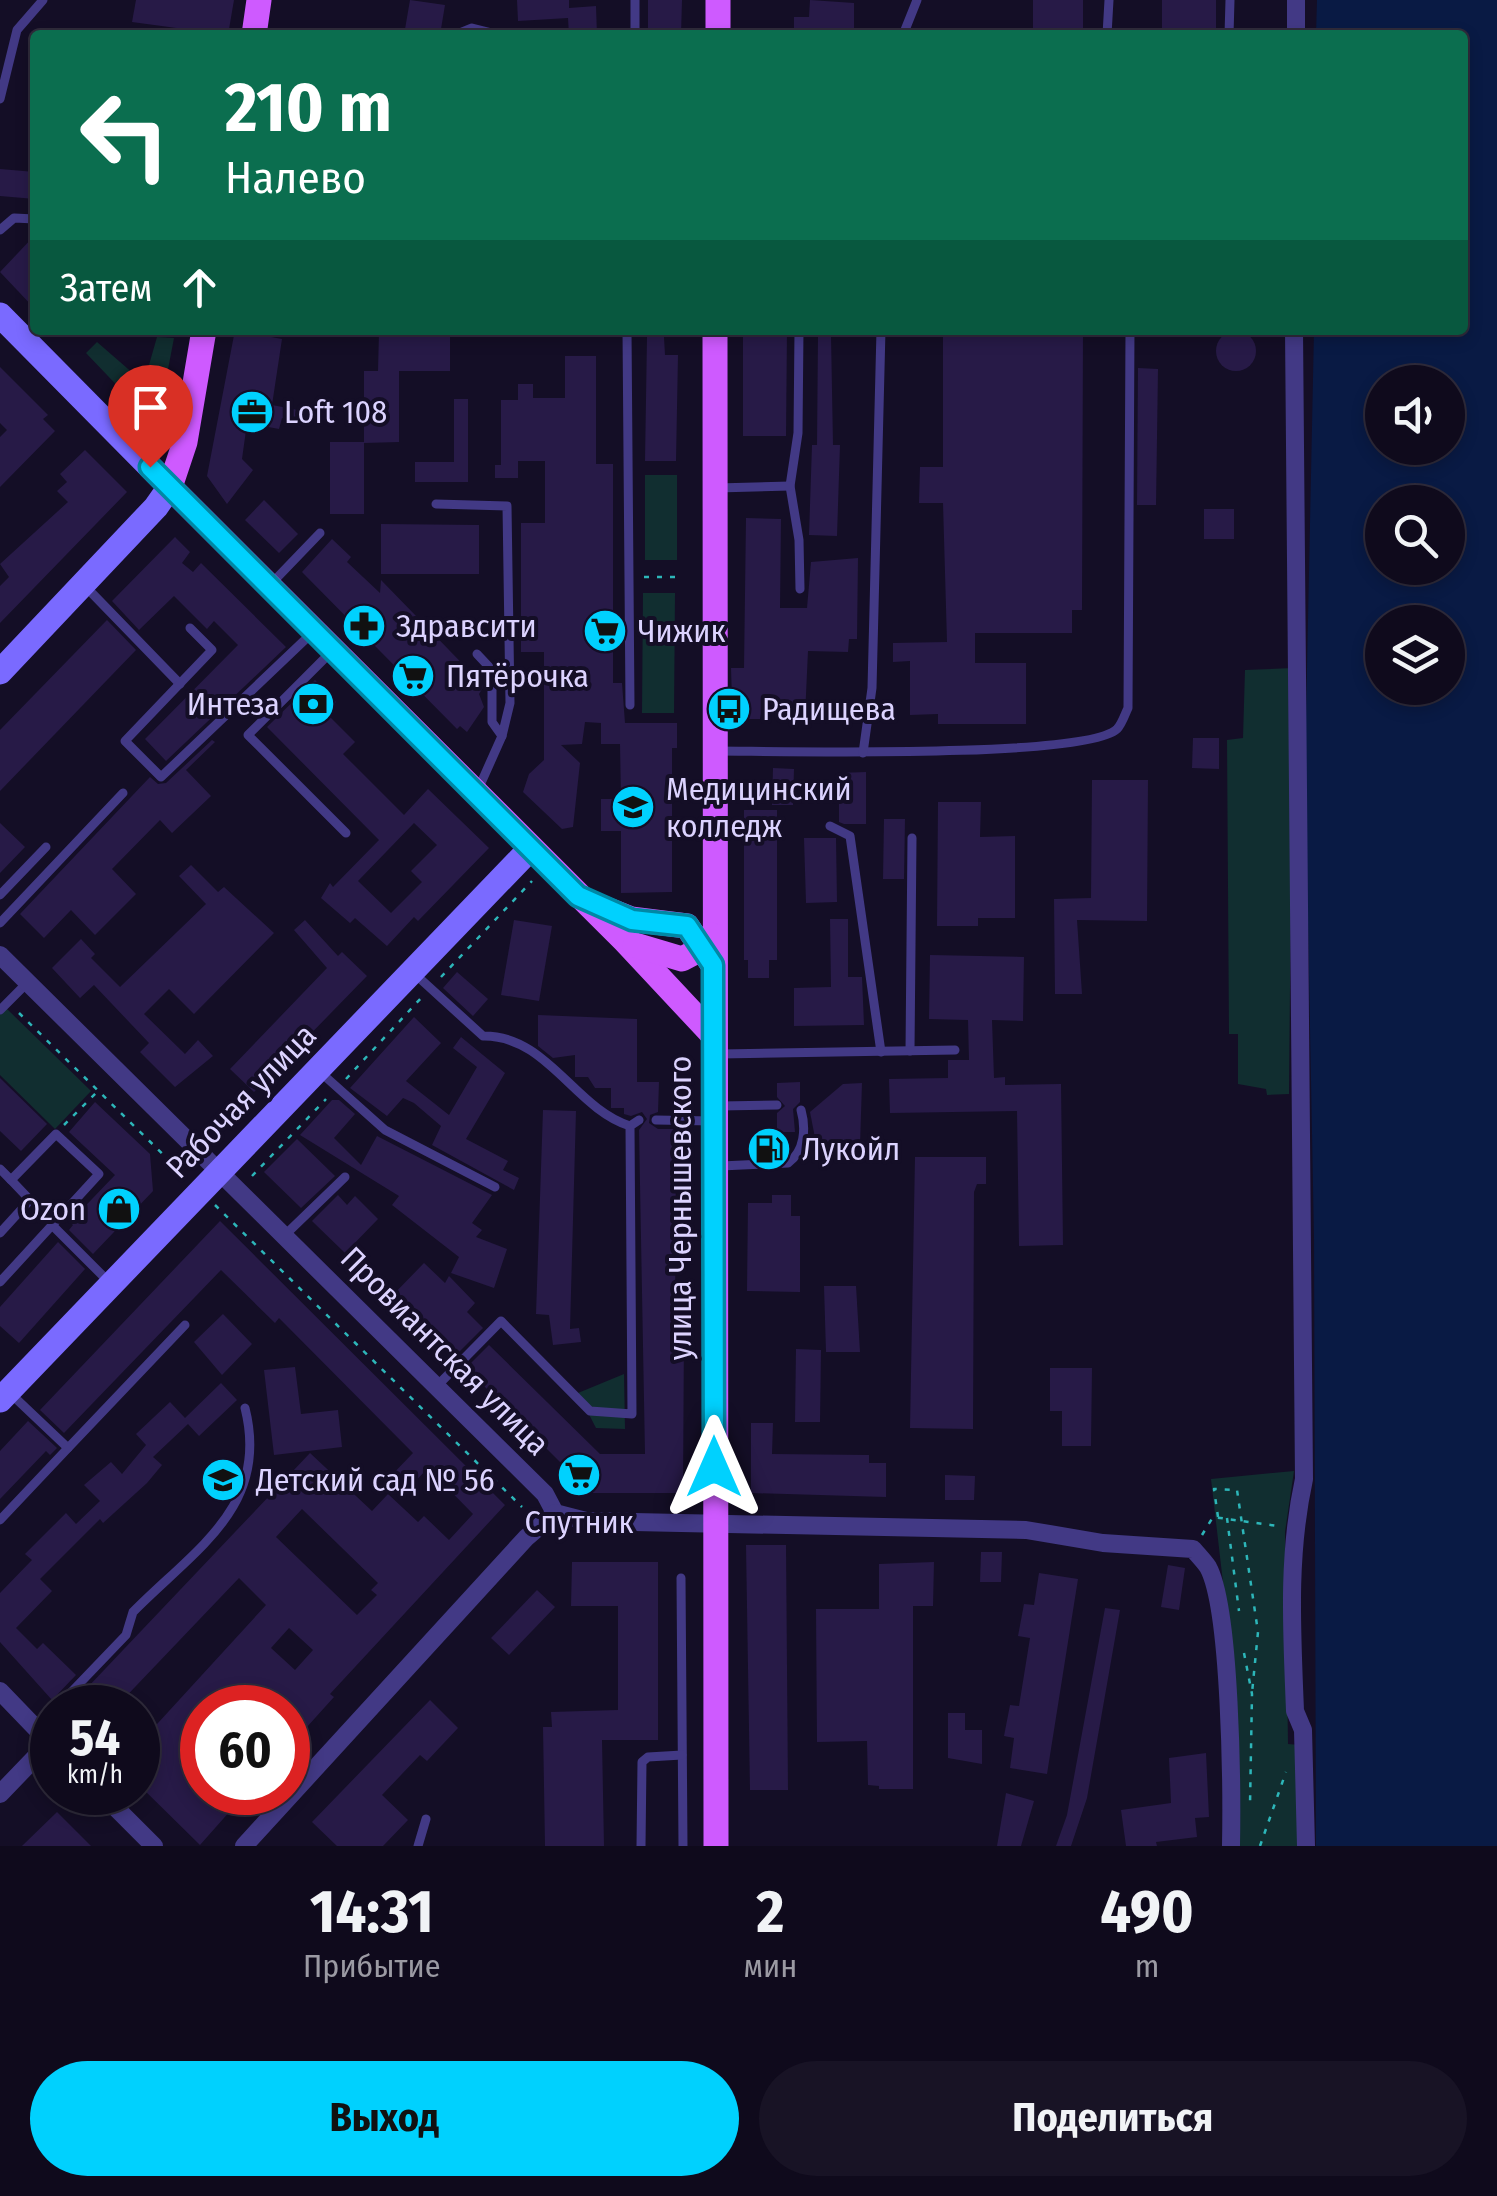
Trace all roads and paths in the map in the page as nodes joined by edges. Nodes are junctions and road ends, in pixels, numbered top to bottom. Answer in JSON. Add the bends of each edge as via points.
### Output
{"nodes":[{"id":1,"x":43,"y":0,"type":"edge"},
{"id":2,"x":259,"y":0,"type":"edge"},
{"id":3,"x":635,"y":0,"type":"edge"},
{"id":4,"x":718,"y":0,"type":"edge"},
{"id":5,"x":917,"y":0,"type":"edge"},
{"id":6,"x":1109,"y":0,"type":"edge"},
{"id":7,"x":1230,"y":0,"type":"edge"},
{"id":8,"x":1296,"y":0,"type":"edge"},
{"id":9,"x":255,"y":30,"type":"edge"},
{"id":10,"x":635,"y":30,"type":"edge"},
{"id":11,"x":718,"y":30,"type":"edge"},
{"id":12,"x":905,"y":30,"type":"edge"},
{"id":13,"x":1107,"y":30,"type":"edge"},
{"id":14,"x":1229,"y":30,"type":"edge"},
{"id":15,"x":1296,"y":30,"type":"edge"},
{"id":16,"x":0,"y":99,"type":"edge"},
{"id":17,"x":30,"y":219,"type":"edge"},
{"id":18,"x":0,"y":230,"type":"edge"},
{"id":19,"x":2,"y":321,"type":"edge"},
{"id":20,"x":203,"y":335,"type":"edge"},
{"id":21,"x":627,"y":335,"type":"edge"},
{"id":22,"x":715,"y":335,"type":"edge"},
{"id":23,"x":799,"y":335,"type":"edge"},
{"id":24,"x":882,"y":335,"type":"edge"},
{"id":25,"x":1130,"y":335,"type":"edge"},
{"id":26,"x":1294,"y":335,"type":"edge"},
{"id":27,"x":790,"y":486,"type":"junction"},
{"id":28,"x":170,"y":487,"type":"junction"},
{"id":29,"x":714,"y":488,"type":"junction"},
{"id":30,"x":436,"y":504,"type":"dead end"},
{"id":31,"x":320,"y":533,"type":"dead end"},
{"id":32,"x":642,"y":576,"type":"dead end"},
{"id":33,"x":678,"y":578,"type":"dead end"},
{"id":34,"x":84,"y":585,"type":"junction"},
{"id":35,"x":268,"y":586,"type":"junction"},
{"id":36,"x":800,"y":589,"type":"dead end"},
{"id":37,"x":190,"y":628,"type":"dead end"},
{"id":38,"x":313,"y":632,"type":"junction"},
{"id":39,"x":332,"y":651,"type":"junction"},
{"id":40,"x":477,"y":654,"type":"dead end"},
{"id":41,"x":0,"y":672,"type":"edge"},
{"id":42,"x":180,"y":684,"type":"junction"},
{"id":43,"x":630,"y":705,"type":"dead end"},
{"id":44,"x":502,"y":736,"type":"junction"},
{"id":45,"x":714,"y":751,"type":"junction"},
{"id":46,"x":863,"y":753,"type":"junction"},
{"id":47,"x":122,"y":793,"type":"dead end"},
{"id":48,"x":476,"y":794,"type":"junction"},
{"id":49,"x":830,"y":826,"type":"dead end"},
{"id":50,"x":346,"y":833,"type":"dead end"},
{"id":51,"x":912,"y":838,"type":"dead end"},
{"id":52,"x":46,"y":847,"type":"dead end"},
{"id":53,"x":539,"y":857,"type":"junction"},
{"id":54,"x":0,"y":895,"type":"edge"},
{"id":55,"x":578,"y":896,"type":"junction"},
{"id":56,"x":0,"y":923,"type":"edge"},
{"id":57,"x":626,"y":942,"type":"junction"},
{"id":58,"x":710,"y":948,"type":"junction"},
{"id":59,"x":0,"y":955,"type":"edge"},
{"id":60,"x":422,"y":979,"type":"junction"},
{"id":61,"x":28,"y":982,"type":"junction"},
{"id":62,"x":4,"y":1006,"type":"edge"},
{"id":63,"x":712,"y":1044,"type":"junction"},
{"id":64,"x":956,"y":1050,"type":"dead end"},
{"id":65,"x":881,"y":1052,"type":"junction"},
{"id":66,"x":910,"y":1052,"type":"junction"},
{"id":67,"x":317,"y":1069,"type":"junction"},
{"id":68,"x":336,"y":1088,"type":"junction"},
{"id":69,"x":99,"y":1091,"type":"junction"},
{"id":70,"x":777,"y":1105,"type":"dead end"},
{"id":71,"x":800,"y":1110,"type":"dead end"},
{"id":72,"x":713,"y":1113,"type":"junction"},
{"id":73,"x":656,"y":1120,"type":"dead end"},
{"id":74,"x":56,"y":1134,"type":"junction"},
{"id":75,"x":713,"y":1166,"type":"junction"},
{"id":76,"x":0,"y":1169,"type":"edge"},
{"id":77,"x":220,"y":1170,"type":"junction"},
{"id":78,"x":345,"y":1177,"type":"dead end"},
{"id":79,"x":12,"y":1180,"type":"junction"},
{"id":80,"x":495,"y":1187,"type":"dead end"},
{"id":81,"x":239,"y":1190,"type":"junction"},
{"id":82,"x":200,"y":1191,"type":"junction"},
{"id":83,"x":219,"y":1209,"type":"junction"},
{"id":84,"x":52,"y":1225,"type":"junction"},
{"id":85,"x":0,"y":1233,"type":"edge"},
{"id":86,"x":285,"y":1235,"type":"junction"},
{"id":87,"x":0,"y":1282,"type":"edge"},
{"id":88,"x":111,"y":1284,"type":"junction"},
{"id":89,"x":185,"y":1325,"type":"dead end"},
{"id":90,"x":437,"y":1386,"type":"junction"},
{"id":91,"x":4,"y":1396,"type":"edge"},
{"id":92,"x":244,"y":1408,"type":"dead end"},
{"id":93,"x":68,"y":1448,"type":"junction"},
{"id":94,"x":522,"y":1507,"type":"dead end"},
{"id":95,"x":555,"y":1513,"type":"junction"},
{"id":96,"x":1218,"y":1517,"type":"junction"},
{"id":97,"x":0,"y":1520,"type":"edge"},
{"id":98,"x":1242,"y":1520,"type":"junction"},
{"id":99,"x":715,"y":1522,"type":"junction"},
{"id":100,"x":1293,"y":1528,"type":"junction"},
{"id":101,"x":1193,"y":1549,"type":"junction"},
{"id":102,"x":681,"y":1578,"type":"dead end"},
{"id":103,"x":77,"y":1685,"type":"edge"},
{"id":104,"x":0,"y":1691,"type":"edge"},
{"id":105,"x":1252,"y":1694,"type":"dead end"},
{"id":106,"x":30,"y":1722,"type":"edge"},
{"id":107,"x":1304,"y":1730,"type":"junction"},
{"id":108,"x":682,"y":1755,"type":"junction"},
{"id":109,"x":30,"y":1765,"type":"edge"},
{"id":110,"x":0,"y":1794,"type":"edge"},
{"id":111,"x":123,"y":1815,"type":"edge"},
{"id":112,"x":426,"y":1820,"type":"dead end"},
{"id":113,"x":154,"y":1846,"type":"edge"},
{"id":114,"x":244,"y":1846,"type":"edge"},
{"id":115,"x":418,"y":1846,"type":"edge"},
{"id":116,"x":641,"y":1846,"type":"edge"},
{"id":117,"x":683,"y":1846,"type":"edge"},
{"id":118,"x":716,"y":1846,"type":"edge"},
{"id":119,"x":1231,"y":1846,"type":"edge"},
{"id":120,"x":1260,"y":1846,"type":"edge"},
{"id":121,"x":1306,"y":1846,"type":"edge"}],
"edges":[{"from":1,"to":16,"type":"lane","via":[[17,30]]},
{"from":2,"to":9,"type":"main road"},
{"from":3,"to":10,"type":"lane"},
{"from":4,"to":11,"type":"main road"},
{"from":5,"to":12,"type":"lane"},
{"from":6,"to":13,"type":"lane"},
{"from":7,"to":14,"type":"lane"},
{"from":8,"to":15,"type":"street"},
{"from":17,"to":18,"type":"lane","via":[[14,218]]},
{"from":19,"to":28,"type":"street"},
{"from":20,"to":28,"type":"main road","via":[[185,442]]},
{"from":21,"to":43,"type":"lane"},
{"from":22,"to":29,"type":"main road","name":"улица Чернышевского"},
{"from":23,"to":27,"type":"lane"},
{"from":24,"to":46,"type":"lane","via":[[872,688]]},
{"from":25,"to":46,"type":"lane","via":[[1128,708],[1118,728],[1098,738],[1041,745]]},
{"from":26,"to":100,"type":"street","via":[[1304,1479]]},
{"from":27,"to":29,"type":"lane"},
{"from":27,"to":36,"type":"lane"},
{"from":28,"to":34,"type":"street"},
{"from":28,"to":35,"type":"main road"},
{"from":29,"to":45,"type":"main road","name":"улица Чернышевского"},
{"from":30,"to":44,"type":"lane","via":[[507,506],[510,703]]},
{"from":31,"to":35,"type":"lane"},
{"from":32,"to":33,"type":"path"},
{"from":34,"to":41,"type":"street"},
{"from":34,"to":42,"type":"lane"},
{"from":35,"to":38,"type":"main road"},
{"from":37,"to":42,"type":"lane","via":[[212,650]]},
{"from":38,"to":39,"type":"main road"},
{"from":38,"to":42,"type":"lane","via":[[161,778],[125,740]]},
{"from":39,"to":48,"type":"main road"},
{"from":39,"to":50,"type":"lane","via":[[248,735]]},
{"from":40,"to":44,"type":"lane","via":[[492,670],[492,722]]},
{"from":44,"to":48,"type":"lane"},
{"from":45,"to":46,"type":"lane"},
{"from":45,"to":58,"type":"main road","name":"улица Чернышевского"},
{"from":47,"to":56,"type":"lane"},
{"from":48,"to":53,"type":"main road"},
{"from":49,"to":65,"type":"lane","via":[[850,836]]},
{"from":51,"to":66,"type":"lane"},
{"from":52,"to":54,"type":"lane"},
{"from":53,"to":55,"type":"main road"},
{"from":53,"to":60,"type":"street","name":"Рабочая улица"},
{"from":53,"to":60,"type":"path"},
{"from":55,"to":57,"type":"main road"},
{"from":55,"to":58,"type":"main road","via":[[632,920],[687,926]]},
{"from":57,"to":58,"type":"main road","via":[[677,960]]},
{"from":57,"to":63,"type":"main road"},
{"from":58,"to":63,"type":"main road","name":"улица Чернышевского"},
{"from":59,"to":61,"type":"street","name":"Провиантская улица"},
{"from":60,"to":67,"type":"street","name":"Рабочая улица"},
{"from":60,"to":68,"type":"path"},
{"from":60,"to":90,"type":"lane","via":[[483,1036],[500,1036],[545,1058],[614,1120],[634,1123],[632,1414],[590,1411],[501,1321]]},
{"from":61,"to":62,"type":"lane"},
{"from":61,"to":77,"type":"street","name":"Провиантская улица"},
{"from":62,"to":69,"type":"path"},
{"from":63,"to":65,"type":"lane"},
{"from":63,"to":72,"type":"main road","name":"улица Чернышевского"},
{"from":64,"to":66,"type":"lane"},
{"from":65,"to":66,"type":"lane"},
{"from":67,"to":68,"type":"lane"},
{"from":67,"to":77,"type":"street","name":"Рабочая улица"},
{"from":68,"to":80,"type":"lane","via":[[385,1130]]},
{"from":68,"to":81,"type":"path"},
{"from":69,"to":74,"type":"path"},
{"from":69,"to":82,"type":"path"},
{"from":70,"to":72,"type":"lane"},
{"from":71,"to":75,"type":"lane","via":[[801,1146],[788,1163]]},
{"from":72,"to":73,"type":"lane"},
{"from":72,"to":75,"type":"main road","name":"улица Чернышевского"},
{"from":74,"to":79,"type":"lane"},
{"from":74,"to":84,"type":"lane","via":[[99,1174]]},
{"from":75,"to":99,"type":"main road","name":"улица Чернышевского"},
{"from":76,"to":79,"type":"lane"},
{"from":77,"to":81,"type":"street","name":"Провиантская улица"},
{"from":77,"to":82,"type":"street","name":"Рабочая улица"},
{"from":78,"to":86,"type":"lane"},
{"from":79,"to":85,"type":"lane","via":[[30,1200]]},
{"from":81,"to":83,"type":"path"},
{"from":81,"to":86,"type":"street","name":"Провиантская улица"},
{"from":82,"to":83,"type":"path"},
{"from":82,"to":88,"type":"street","name":"Рабочая улица"},
{"from":83,"to":94,"type":"path"},
{"from":84,"to":87,"type":"lane"},
{"from":84,"to":88,"type":"lane"},
{"from":86,"to":90,"type":"street","name":"Провиантская улица"},
{"from":88,"to":91,"type":"street","name":"Рабочая улица"},
{"from":89,"to":93,"type":"lane"},
{"from":90,"to":95,"type":"street","name":"Провиантская улица","via":[[545,1494]]},
{"from":91,"to":93,"type":"lane"},
{"from":92,"to":103,"type":"lane","via":[[250,1471],[232,1512],[132,1612],[126,1635]]},
{"from":93,"to":97,"type":"lane"},
{"from":95,"to":99,"type":"street","via":[[586,1521]]},
{"from":95,"to":114,"type":"street"},
{"from":96,"to":98,"type":"path"},
{"from":96,"to":98,"type":"path","via":[[1214,1488],[1237,1490]]},
{"from":96,"to":101,"type":"path"},
{"from":98,"to":100,"type":"path"},
{"from":98,"to":105,"type":"path","via":[[1258,1632]]},
{"from":99,"to":101,"type":"street","via":[[1026,1530]]},
{"from":99,"to":118,"type":"main road","name":"улица Чернышевского"},
{"from":100,"to":107,"type":"street","via":[[1295,1711]]},
{"from":101,"to":119,"type":"street","via":[[1209,1569],[1220,1621],[1233,1784]]},
{"from":102,"to":108,"type":"lane"},
{"from":104,"to":106,"type":"street"},
{"from":107,"to":120,"type":"path"},
{"from":107,"to":121,"type":"street"},
{"from":108,"to":116,"type":"lane","via":[[642,1762]]},
{"from":108,"to":117,"type":"lane"},
{"from":109,"to":110,"type":"street"},
{"from":111,"to":113,"type":"street"},
{"from":112,"to":115,"type":"lane"}]}
